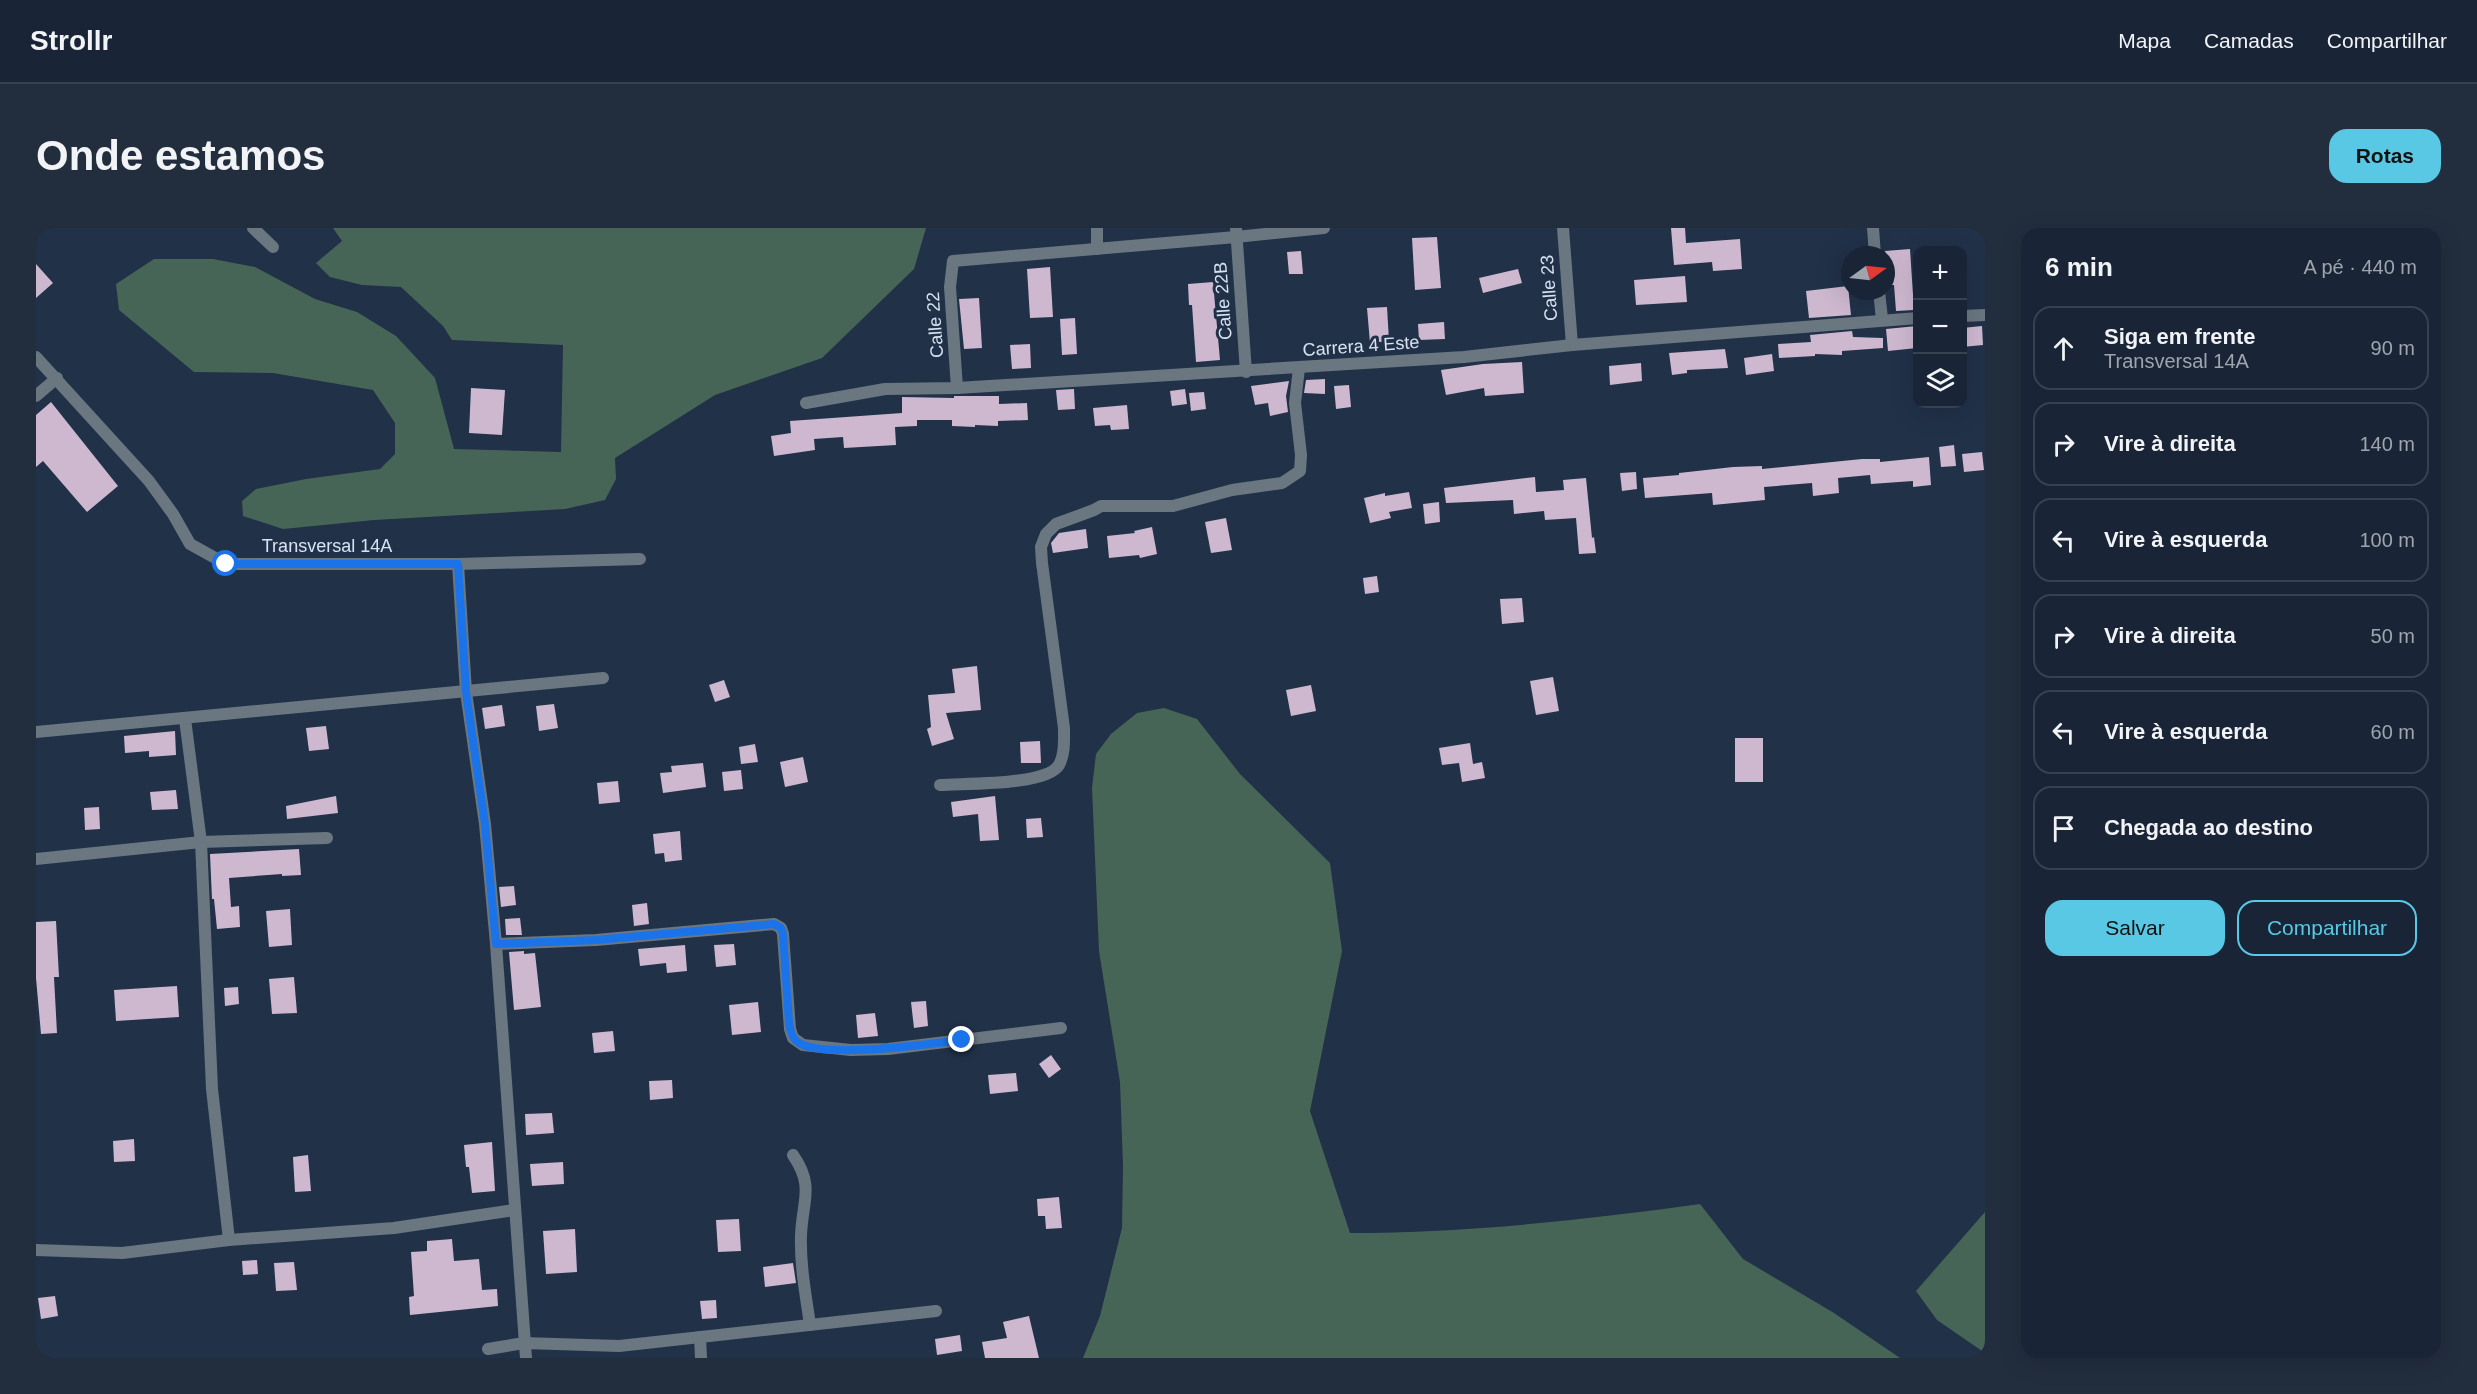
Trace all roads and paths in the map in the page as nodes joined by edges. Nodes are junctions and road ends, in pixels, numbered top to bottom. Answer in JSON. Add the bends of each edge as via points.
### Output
{"nodes":[{"id":1,"x":253,"y":228,"type":"edge"},
{"id":2,"x":1097,"y":228,"type":"edge"},
{"id":3,"x":1324,"y":228,"type":"edge"},
{"id":4,"x":1563,"y":228,"type":"edge"},
{"id":5,"x":1873,"y":228,"type":"edge"},
{"id":6,"x":1236,"y":233,"type":"edge"},
{"id":7,"x":1874,"y":246,"type":"edge"},
{"id":8,"x":273,"y":247,"type":"dead end"},
{"id":9,"x":1097,"y":249,"type":"junction"},
{"id":10,"x":1880,"y":300,"type":"edge"},
{"id":11,"x":1985,"y":315,"type":"edge"},
{"id":12,"x":1967,"y":316,"type":"edge"},
{"id":13,"x":1913,"y":318,"type":"edge"},
{"id":14,"x":1882,"y":319,"type":"junction"},
{"id":15,"x":1572,"y":345,"type":"junction"},
{"id":16,"x":36,"y":357,"type":"edge"},
{"id":17,"x":1299,"y":368,"type":"junction"},
{"id":18,"x":1246,"y":372,"type":"junction"},
{"id":19,"x":57,"y":378,"type":"junction"},
{"id":20,"x":957,"y":388,"type":"junction"},
{"id":21,"x":36,"y":396,"type":"edge"},
{"id":22,"x":806,"y":403,"type":"dead end"},
{"id":23,"x":640,"y":559,"type":"dead end"},
{"id":24,"x":458,"y":564,"type":"junction"},
{"id":25,"x":603,"y":678,"type":"dead end"},
{"id":26,"x":466,"y":692,"type":"junction"},
{"id":27,"x":184,"y":719,"type":"junction"},
{"id":28,"x":36,"y":732,"type":"edge"},
{"id":29,"x":940,"y":785,"type":"dead end"},
{"id":30,"x":327,"y":838,"type":"dead end"},
{"id":31,"x":201,"y":842,"type":"junction"},
{"id":32,"x":36,"y":859,"type":"edge"},
{"id":33,"x":496,"y":944,"type":"junction"},
{"id":34,"x":1061,"y":1028,"type":"dead end"},
{"id":35,"x":793,"y":1155,"type":"dead end"},
{"id":36,"x":514,"y":1210,"type":"junction"},
{"id":37,"x":229,"y":1240,"type":"junction"},
{"id":38,"x":36,"y":1250,"type":"edge"},
{"id":39,"x":936,"y":1311,"type":"dead end"},
{"id":40,"x":810,"y":1325,"type":"junction"},
{"id":41,"x":700,"y":1337,"type":"junction"},
{"id":42,"x":524,"y":1343,"type":"junction"},
{"id":43,"x":488,"y":1349,"type":"dead end"},
{"id":44,"x":526,"y":1358,"type":"edge"},
{"id":45,"x":701,"y":1358,"type":"edge"}],
"edges":[{"from":1,"to":8,"type":"street"},
{"from":2,"to":9,"type":"street"},
{"from":3,"to":6,"type":"street"},
{"from":4,"to":15,"type":"street","name":"Calle 23"},
{"from":5,"to":7,"type":"street"},
{"from":6,"to":9,"type":"street"},
{"from":6,"to":18,"type":"street","name":"Calle 22B"},
{"from":9,"to":20,"type":"street","name":"Calle 22","via":[[953,261],[950,287]]},
{"from":10,"to":14,"type":"street"},
{"from":11,"to":12,"type":"street"},
{"from":13,"to":14,"type":"street","name":"Carrera 4 Este"},
{"from":14,"to":15,"type":"street","name":"Carrera 4 Este"},
{"from":15,"to":17,"type":"street","name":"Carrera 4 Este"},
{"from":16,"to":19,"type":"street","name":"Transversal 14A"},
{"from":17,"to":18,"type":"street","name":"Carrera 4 Este"},
{"from":17,"to":29,"type":"street","via":[[1296,403],[1300,471],[1282,483],[1232,490],[1173,507],[1101,506],[1060,520],[1046,534],[1041,547],[1042,562],[1064,728],[1064,751],[1059,764],[1052,773],[1033,778]]},
{"from":18,"to":20,"type":"street","name":"Carrera 4 Este"},
{"from":19,"to":21,"type":"street"},
{"from":19,"to":24,"type":"street","name":"Transversal 14A","via":[[149,481],[190,544],[226,564]]},
{"from":20,"to":22,"type":"street","name":"Carrera 4 Este","via":[[885,388]]},
{"from":23,"to":24,"type":"street","name":"Transversal 14A"},
{"from":24,"to":26,"type":"street"},
{"from":25,"to":26,"type":"street"},
{"from":26,"to":27,"type":"street"},
{"from":26,"to":33,"type":"street","via":[[485,824]]},
{"from":27,"to":28,"type":"street"},
{"from":27,"to":31,"type":"street"},
{"from":30,"to":31,"type":"street"},
{"from":31,"to":32,"type":"street"},
{"from":31,"to":37,"type":"street","via":[[212,1089]]},
{"from":33,"to":34,"type":"street","via":[[596,940],[774,924],[783,934],[790,1029],[803,1045],[888,1049]]},
{"from":33,"to":36,"type":"street"},
{"from":35,"to":40,"type":"street","via":[[806,1177],[801,1237]]},
{"from":36,"to":37,"type":"street","via":[[394,1228]]},
{"from":36,"to":42,"type":"street"},
{"from":37,"to":38,"type":"street","via":[[115,1253]]},
{"from":39,"to":40,"type":"street"},
{"from":40,"to":41,"type":"street"},
{"from":41,"to":42,"type":"street","via":[[619,1346]]},
{"from":41,"to":45,"type":"street"},
{"from":42,"to":43,"type":"street"},
{"from":42,"to":44,"type":"street"}]}
